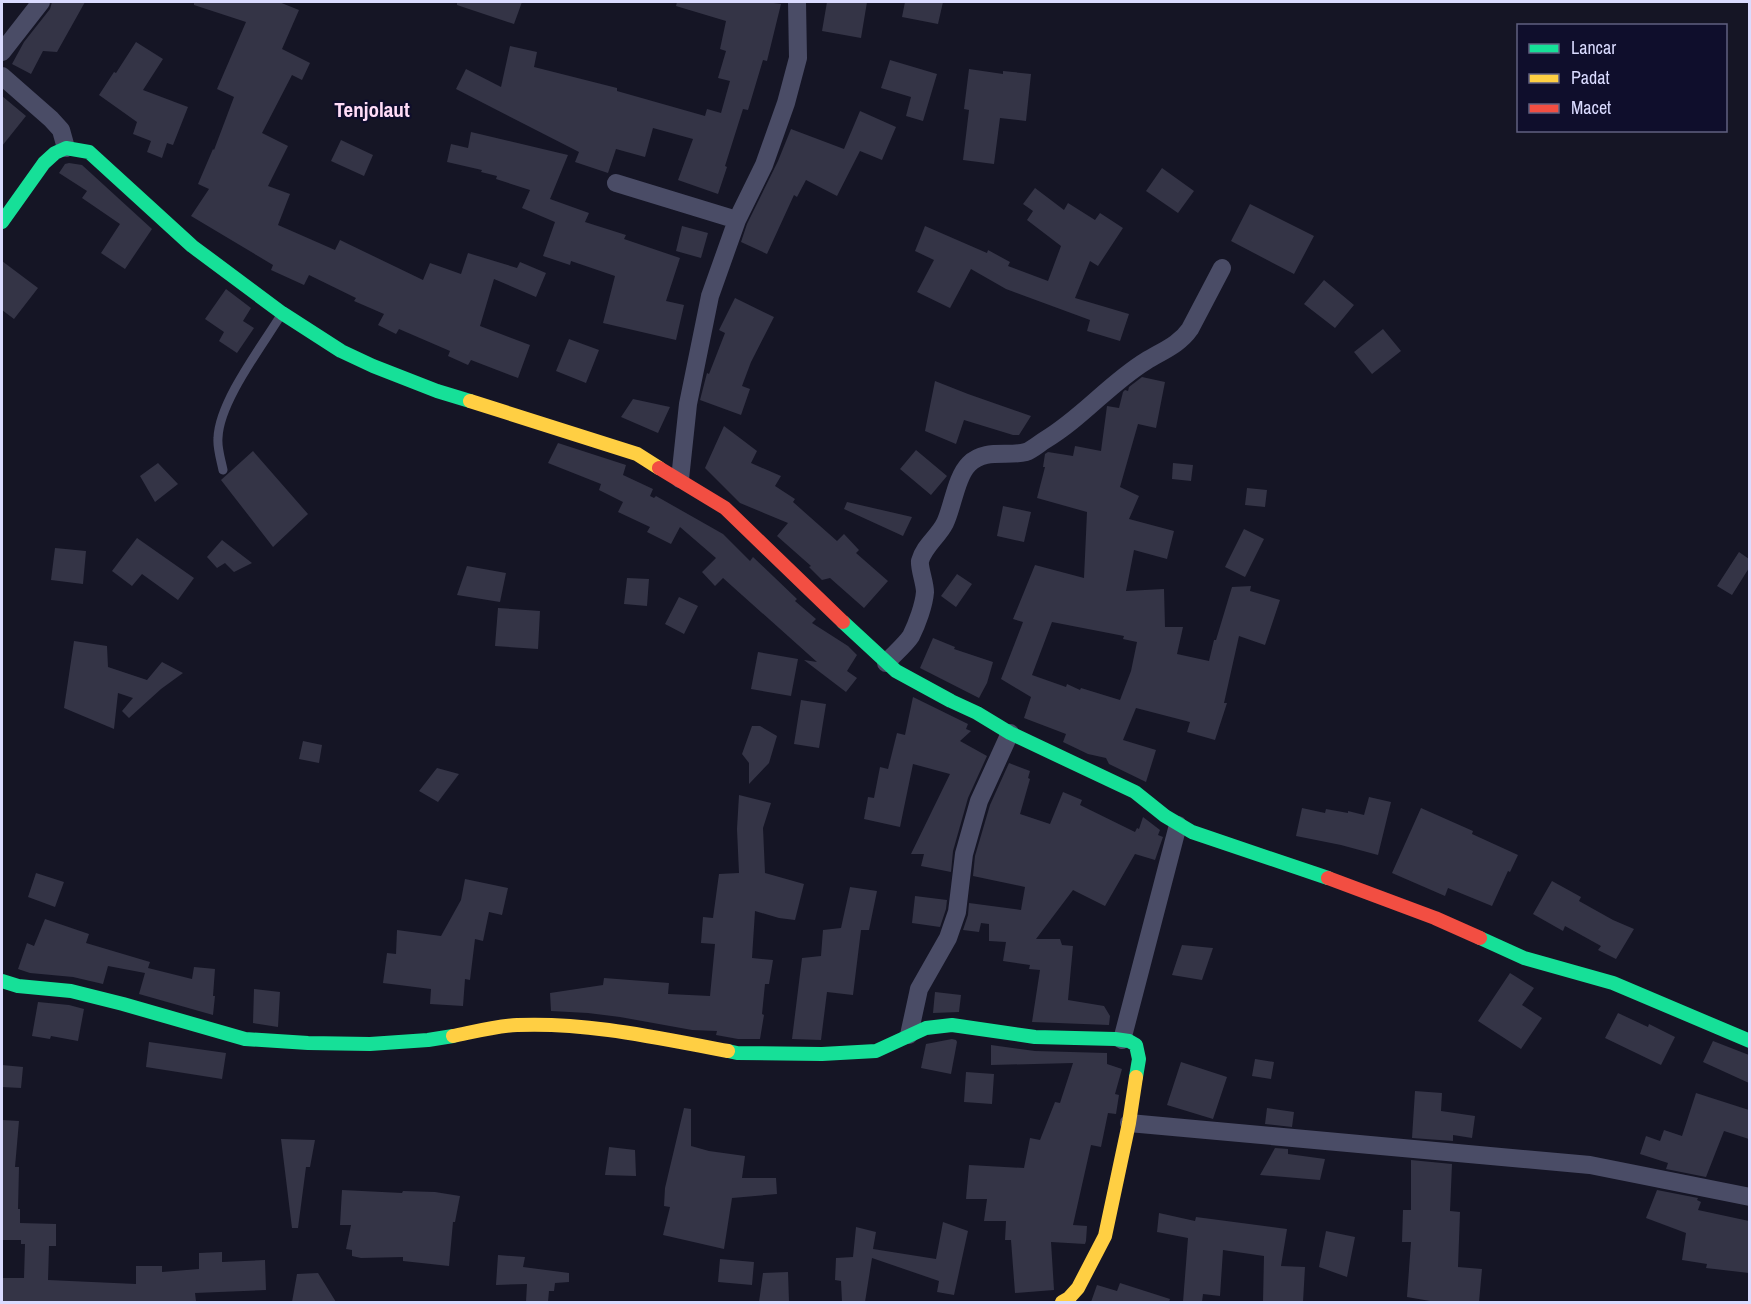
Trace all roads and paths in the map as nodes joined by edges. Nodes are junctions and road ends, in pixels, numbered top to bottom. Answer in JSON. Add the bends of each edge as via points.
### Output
{"nodes":[{"id":1,"x":41,"y":2,"type":"edge"},
{"id":2,"x":797,"y":2,"type":"edge"},
{"id":3,"x":2,"y":52,"type":"edge"},
{"id":4,"x":2,"y":76,"type":"edge"},
{"id":5,"x":66,"y":148,"type":"junction"},
{"id":6,"x":616,"y":183,"type":"dead end"},
{"id":7,"x":737,"y":220,"type":"junction"},
{"id":8,"x":2,"y":222,"type":"edge"},
{"id":9,"x":1222,"y":268,"type":"dead end"},
{"id":10,"x":282,"y":313,"type":"junction"},
{"id":11,"x":223,"y":470,"type":"dead end"},
{"id":12,"x":680,"y":479,"type":"junction"},
{"id":13,"x":886,"y":663,"type":"junction"},
{"id":14,"x":1010,"y":733,"type":"junction"},
{"id":15,"x":1178,"y":825,"type":"junction"},
{"id":16,"x":2,"y":981,"type":"edge"},
{"id":17,"x":909,"y":1035,"type":"junction"},
{"id":18,"x":1122,"y":1040,"type":"junction"},
{"id":19,"x":1749,"y":1041,"type":"edge"},
{"id":20,"x":1129,"y":1123,"type":"junction"},
{"id":21,"x":1749,"y":1197,"type":"edge"},
{"id":22,"x":1062,"y":1302,"type":"edge"}],
"edges":[{"from":1,"to":3,"type":"street"},
{"from":2,"to":7,"type":"street","via":[[798,57],[786,103],[764,165]]},
{"from":4,"to":5,"type":"street","via":[[61,130]]},
{"from":5,"to":8,"type":"street","via":[[45,163]]},
{"from":5,"to":10,"type":"street","via":[[89,152],[192,246]]},
{"from":6,"to":7,"type":"street"},
{"from":7,"to":12,"type":"street","via":[[702,331],[688,404]]},
{"from":9,"to":13,"type":"street","via":[[1185,337],[1146,360],[1059,432],[1026,452],[996,453],[969,464],[945,524],[919,564],[925,595],[910,636]]},
{"from":10,"to":11,"type":"lane","via":[[222,416],[218,438]]},
{"from":10,"to":12,"type":"street","via":[[341,351],[374,366],[468,402],[637,454]]},
{"from":12,"to":13,"type":"street","via":[[725,508]]},
{"from":13,"to":14,"type":"street"},
{"from":14,"to":15,"type":"street","via":[[1135,792]]},
{"from":14,"to":17,"type":"street","via":[[978,801],[964,854],[957,912],[948,938],[919,989]]},
{"from":15,"to":18,"type":"street"},
{"from":15,"to":19,"type":"street","via":[[1435,918],[1524,958],[1613,983]]},
{"from":16,"to":17,"type":"street","via":[[123,1004],[244,1039],[308,1043],[370,1044],[428,1040],[514,1026],[556,1026],[618,1031],[737,1053],[822,1054],[876,1050]]},
{"from":17,"to":18,"type":"street","via":[[926,1028],[952,1026],[1035,1037]]},
{"from":18,"to":20,"type":"street","via":[[1136,1045],[1139,1059]]},
{"from":20,"to":21,"type":"street","via":[[1590,1165]]},
{"from":20,"to":22,"type":"street","via":[[1105,1236],[1078,1288]]}]}
